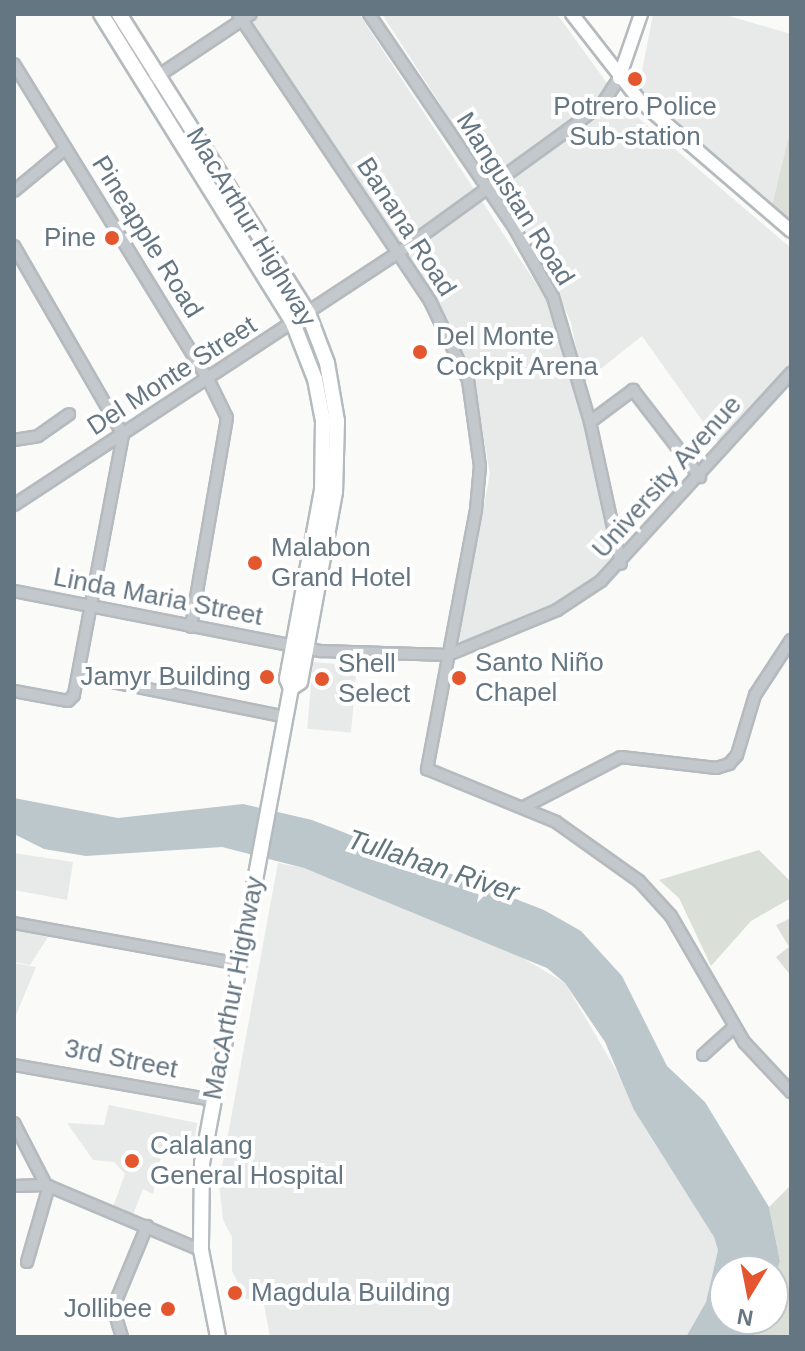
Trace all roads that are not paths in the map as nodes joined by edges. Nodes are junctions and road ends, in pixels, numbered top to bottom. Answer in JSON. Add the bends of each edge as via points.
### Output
{"nodes":[{"id":1,"x":101,"y":14,"type":"edge"},
{"id":2,"x":119,"y":14,"type":"edge"},
{"id":3,"x":369,"y":14,"type":"edge"},
{"id":4,"x":572,"y":14,"type":"edge"},
{"id":5,"x":641,"y":14,"type":"edge"},
{"id":6,"x":244,"y":16,"type":"edge"},
{"id":7,"x":14,"y":64,"type":"edge"},
{"id":8,"x":619,"y":78,"type":"junction"},
{"id":9,"x":152,"y":80,"type":"junction"},
{"id":10,"x":66,"y":148,"type":"junction"},
{"id":11,"x":487,"y":188,"type":"junction"},
{"id":12,"x":14,"y":191,"type":"edge"},
{"id":13,"x":791,"y":231,"type":"edge"},
{"id":14,"x":14,"y":246,"type":"edge"},
{"id":15,"x":398,"y":253,"type":"junction"},
{"id":16,"x":308,"y":313,"type":"junction"},
{"id":17,"x":293,"y":323,"type":"junction"},
{"id":18,"x":791,"y":373,"type":"edge"},
{"id":19,"x":208,"y":379,"type":"junction"},
{"id":20,"x":69,"y":414,"type":"dead end"},
{"id":21,"x":590,"y":422,"type":"junction"},
{"id":22,"x":123,"y":435,"type":"junction"},
{"id":23,"x":14,"y":440,"type":"edge"},
{"id":24,"x":700,"y":477,"type":"junction"},
{"id":25,"x":14,"y":505,"type":"edge"},
{"id":26,"x":621,"y":564,"type":"junction"},
{"id":27,"x":14,"y":591,"type":"edge"},
{"id":28,"x":90,"y":607,"type":"junction"},
{"id":29,"x":191,"y":627,"type":"junction"},
{"id":30,"x":791,"y":640,"type":"edge"},
{"id":31,"x":300,"y":647,"type":"junction"},
{"id":32,"x":448,"y":655,"type":"junction"},
{"id":33,"x":78,"y":675,"type":"junction"},
{"id":34,"x":14,"y":691,"type":"edge"},
{"id":35,"x":286,"y":717,"type":"junction"},
{"id":36,"x":526,"y":806,"type":"junction"},
{"id":37,"x":14,"y":923,"type":"edge"},
{"id":38,"x":240,"y":964,"type":"junction"},
{"id":39,"x":734,"y":1027,"type":"junction"},
{"id":40,"x":703,"y":1055,"type":"dead end"},
{"id":41,"x":18,"y":1064,"type":"edge"},
{"id":42,"x":791,"y":1092,"type":"edge"},
{"id":43,"x":212,"y":1100,"type":"junction"},
{"id":44,"x":14,"y":1123,"type":"edge"},
{"id":45,"x":14,"y":1186,"type":"edge"},
{"id":46,"x":47,"y":1186,"type":"junction"},
{"id":47,"x":147,"y":1226,"type":"junction"},
{"id":48,"x":201,"y":1250,"type":"junction"},
{"id":49,"x":27,"y":1262,"type":"dead end"},
{"id":50,"x":122,"y":1337,"type":"edge"},
{"id":51,"x":218,"y":1337,"type":"edge"}],
"edges":[{"from":1,"to":9,"type":"highway","name":"MacArthur Highway"},
{"from":2,"to":9,"type":"highway","name":"MacArthur Highway"},
{"from":3,"to":11,"type":"street","name":"Mangustan Road"},
{"from":4,"to":8,"type":"main road"},
{"from":5,"to":8,"type":"main road"},
{"from":6,"to":9,"type":"street"},
{"from":6,"to":15,"type":"street","name":"Banana Road"},
{"from":7,"to":10,"type":"street","name":"Pineapple Road"},
{"from":8,"to":11,"type":"street","name":"Del Monte Street","via":[[603,103]]},
{"from":8,"to":13,"type":"main road"},
{"from":9,"to":16,"type":"highway","name":"MacArthur Highway"},
{"from":9,"to":17,"type":"highway","name":"MacArthur Highway"},
{"from":10,"to":12,"type":"street"},
{"from":10,"to":19,"type":"street","name":"Pineapple Road"},
{"from":11,"to":15,"type":"street","name":"Del Monte Street"},
{"from":11,"to":21,"type":"street","name":"Mangustan Road","via":[[553,297]]},
{"from":14,"to":22,"type":"street"},
{"from":15,"to":16,"type":"street","name":"Del Monte Street"},
{"from":15,"to":32,"type":"street","name":"Banana Road","via":[[454,343],[475,423],[480,466],[476,510]]},
{"from":16,"to":17,"type":"street","name":"Del Monte Street"},
{"from":16,"to":31,"type":"highway","name":"MacArthur Highway","via":[[330,376],[338,465]]},
{"from":17,"to":19,"type":"street","name":"Del Monte Street"},
{"from":17,"to":31,"type":"highway","name":"MacArthur Highway","via":[[315,379],[324,463]]},
{"from":18,"to":24,"type":"street","name":"University Avenue"},
{"from":19,"to":22,"type":"street","name":"Del Monte Street"},
{"from":19,"to":29,"type":"street","name":"Pineapple Road","via":[[227,418]]},
{"from":20,"to":23,"type":"street","via":[[38,436]]},
{"from":21,"to":24,"type":"street","via":[[635,391]]},
{"from":21,"to":26,"type":"street","name":"Mangustan Road"},
{"from":22,"to":25,"type":"street","name":"Del Monte Street"},
{"from":22,"to":28,"type":"street"},
{"from":24,"to":26,"type":"street","name":"University Avenue"},
{"from":26,"to":32,"type":"street","name":"University Avenue","via":[[557,610]]},
{"from":27,"to":28,"type":"street","name":"Linda Maria Street"},
{"from":28,"to":29,"type":"street","name":"Linda Maria Street"},
{"from":28,"to":33,"type":"street"},
{"from":29,"to":31,"type":"street","name":"Linda Maria Street"},
{"from":30,"to":36,"type":"street","via":[[755,695],[737,755],[729,764],[716,768],[621,757]]},
{"from":31,"to":32,"type":"street","name":"University Avenue"},
{"from":31,"to":35,"type":"highway","name":"MacArthur Highway","via":[[287,679],[291,688]]},
{"from":32,"to":36,"type":"street","name":"Banana Road","via":[[427,769]]},
{"from":33,"to":34,"type":"street","via":[[68,701]]},
{"from":33,"to":35,"type":"street"},
{"from":35,"to":38,"type":"highway","name":"MacArthur Highway"},
{"from":36,"to":39,"type":"street","via":[[585,839],[663,904]]},
{"from":37,"to":38,"type":"street"},
{"from":38,"to":43,"type":"highway","name":"MacArthur Highway"},
{"from":39,"to":40,"type":"street"},
{"from":39,"to":42,"type":"street"},
{"from":41,"to":43,"type":"street","name":"3rd Street"},
{"from":43,"to":48,"type":"highway","name":"MacArthur Highway","via":[[198,1192]]},
{"from":44,"to":46,"type":"street"},
{"from":45,"to":46,"type":"street"},
{"from":46,"to":47,"type":"street"},
{"from":46,"to":49,"type":"street"},
{"from":47,"to":48,"type":"street"},
{"from":47,"to":50,"type":"street","via":[[113,1308]]},
{"from":48,"to":51,"type":"highway","name":"MacArthur Highway"}]}
